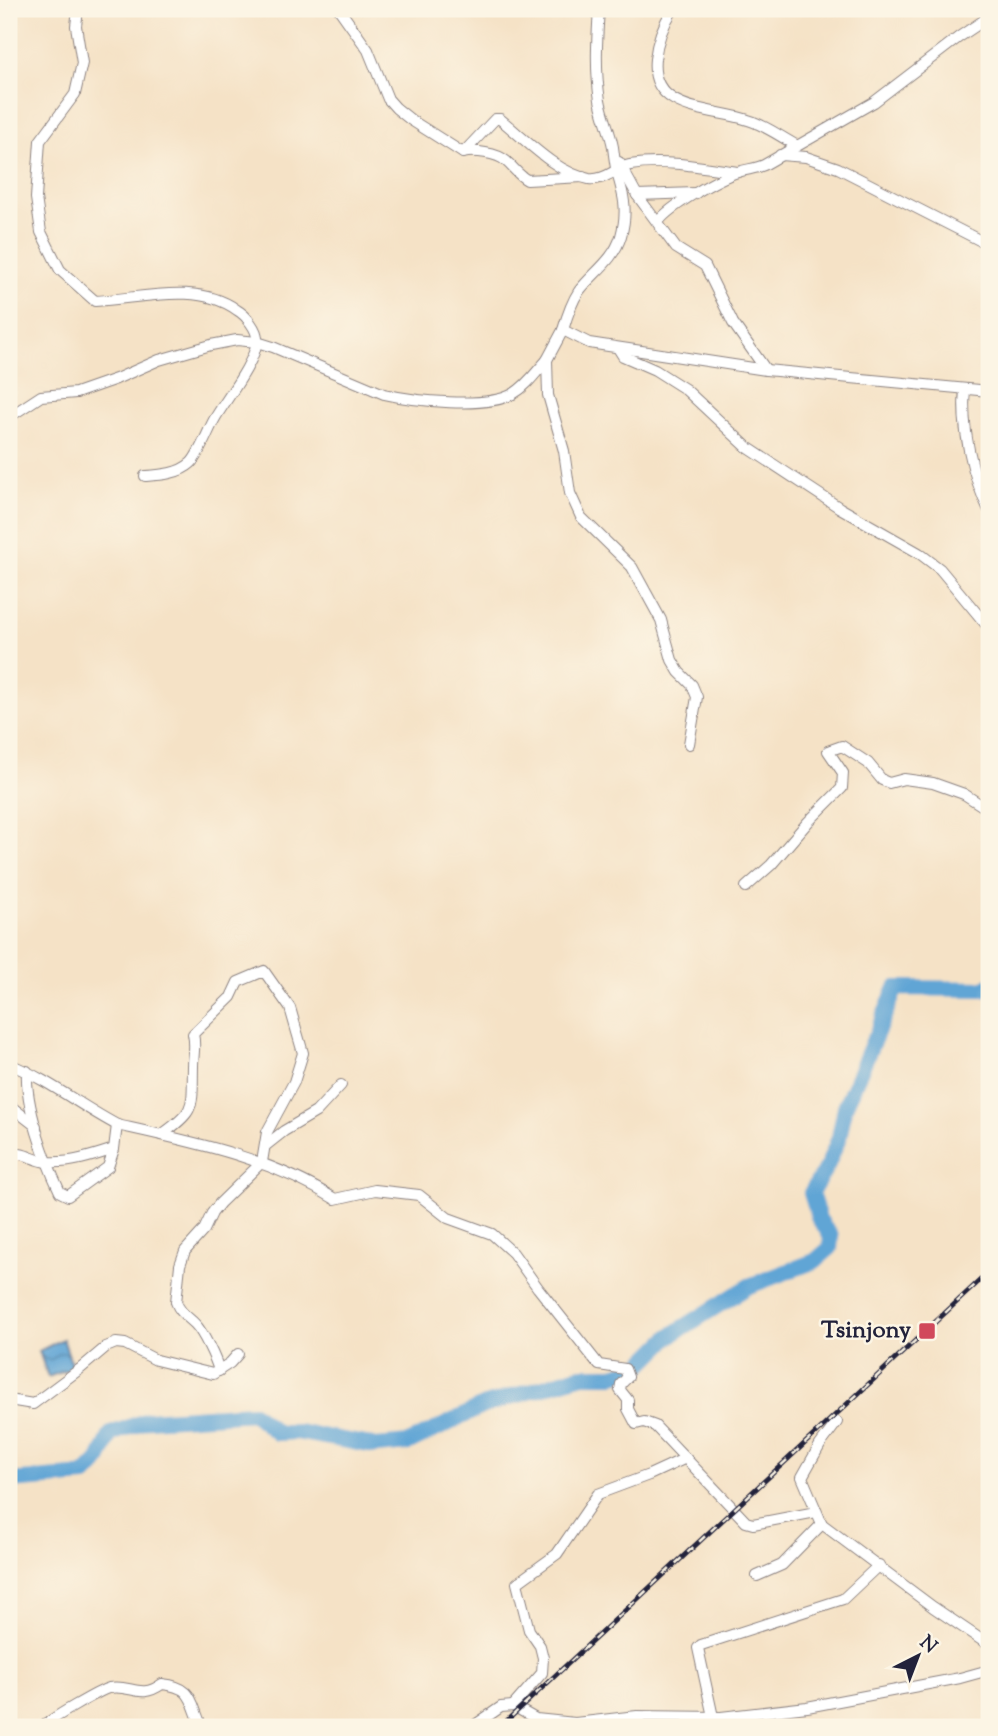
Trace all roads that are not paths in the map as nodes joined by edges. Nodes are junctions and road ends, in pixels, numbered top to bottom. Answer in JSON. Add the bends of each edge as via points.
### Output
{"nodes":[{"id":1,"x":78,"y":9,"type":"edge"},
{"id":2,"x":339,"y":9,"type":"edge"},
{"id":3,"x":599,"y":9,"type":"edge"},
{"id":4,"x":673,"y":9,"type":"edge"},
{"id":5,"x":989,"y":17,"type":"edge"},
{"id":6,"x":796,"y":145,"type":"junction"},
{"id":7,"x":463,"y":153,"type":"junction"},
{"id":8,"x":780,"y":155,"type":"junction"},
{"id":9,"x":619,"y":169,"type":"junction"},
{"id":10,"x":737,"y":172,"type":"junction"},
{"id":11,"x":583,"y":177,"type":"junction"},
{"id":12,"x":696,"y":193,"type":"junction"},
{"id":13,"x":637,"y":195,"type":"junction"},
{"id":14,"x":657,"y":222,"type":"junction"},
{"id":15,"x":989,"y":245,"type":"edge"},
{"id":16,"x":563,"y":330,"type":"junction"},
{"id":17,"x":257,"y":342,"type":"junction"},
{"id":18,"x":618,"y":348,"type":"junction"},
{"id":19,"x":547,"y":360,"type":"junction"},
{"id":20,"x":766,"y":370,"type":"junction"},
{"id":21,"x":965,"y":389,"type":"junction"},
{"id":22,"x":989,"y":391,"type":"edge"},
{"id":23,"x":9,"y":417,"type":"edge"},
{"id":24,"x":145,"y":476,"type":"dead end"},
{"id":25,"x":989,"y":510,"type":"edge"},
{"id":26,"x":989,"y":628,"type":"edge"},
{"id":27,"x":689,"y":744,"type":"dead end"},
{"id":28,"x":989,"y":810,"type":"edge"},
{"id":29,"x":746,"y":887,"type":"dead end"},
{"id":30,"x":9,"y":1064,"type":"edge"},
{"id":31,"x":27,"y":1071,"type":"junction"},
{"id":32,"x":341,"y":1085,"type":"dead end"},
{"id":33,"x":9,"y":1105,"type":"edge"},
{"id":34,"x":117,"y":1125,"type":"junction"},
{"id":35,"x":36,"y":1126,"type":"junction"},
{"id":36,"x":161,"y":1135,"type":"junction"},
{"id":37,"x":264,"y":1146,"type":"junction"},
{"id":38,"x":114,"y":1149,"type":"junction"},
{"id":39,"x":9,"y":1155,"type":"edge"},
{"id":40,"x":46,"y":1162,"type":"junction"},
{"id":41,"x":262,"y":1162,"type":"junction"},
{"id":42,"x":238,"y":1354,"type":"dead end"},
{"id":43,"x":219,"y":1371,"type":"junction"},
{"id":44,"x":9,"y":1400,"type":"edge"},
{"id":45,"x":22,"y":1403,"type":"junction"},
{"id":46,"x":9,"y":1409,"type":"edge"},
{"id":47,"x":837,"y":1422,"type":"dead end"},
{"id":48,"x":686,"y":1458,"type":"junction"},
{"id":49,"x":816,"y":1512,"type":"junction"},
{"id":50,"x":822,"y":1524,"type":"junction"},
{"id":51,"x":879,"y":1565,"type":"junction"},
{"id":52,"x":757,"y":1576,"type":"dead end"},
{"id":53,"x":989,"y":1645,"type":"edge"},
{"id":54,"x":989,"y":1670,"type":"edge"},
{"id":55,"x":513,"y":1706,"type":"junction"},
{"id":56,"x":536,"y":1719,"type":"junction"},
{"id":57,"x":719,"y":1721,"type":"edge"},
{"id":58,"x":43,"y":1727,"type":"edge"},
{"id":59,"x":202,"y":1727,"type":"edge"},
{"id":60,"x":472,"y":1727,"type":"edge"},
{"id":61,"x":526,"y":1727,"type":"edge"}],
"edges":[{"from":1,"to":17,"type":"street","via":[[82,63],[75,94],[40,141],[38,164],[41,232],[60,270],[95,301],[159,294],[218,300],[239,310],[256,331]]},
{"from":2,"to":7,"type":"street","via":[[368,50],[388,99],[411,120]]},
{"from":3,"to":9,"type":"street","via":[[600,99]]},
{"from":4,"to":6,"type":"street","via":[[657,43],[654,68],[657,83],[666,94],[681,104],[752,121]]},
{"from":5,"to":6,"type":"street","via":[[874,102]]},
{"from":6,"to":8,"type":"street"},
{"from":7,"to":11,"type":"street","via":[[472,150],[497,156],[527,180]]},
{"from":7,"to":11,"type":"street","via":[[491,121],[500,119],[551,160]]},
{"from":8,"to":10,"type":"street","via":[[750,171]]},
{"from":8,"to":15,"type":"street","via":[[806,157],[838,168]]},
{"from":9,"to":10,"type":"street","via":[[659,164]]},
{"from":9,"to":11,"type":"street","via":[[593,180]]},
{"from":9,"to":13,"type":"street"},
{"from":9,"to":16,"type":"street","via":[[625,212],[621,236],[606,263],[580,289]]},
{"from":10,"to":12,"type":"street"},
{"from":12,"to":13,"type":"street"},
{"from":12,"to":14,"type":"street"},
{"from":13,"to":14,"type":"street"},
{"from":14,"to":20,"type":"street","via":[[676,248],[705,266],[733,323]]},
{"from":16,"to":18,"type":"street","via":[[589,343]]},
{"from":16,"to":19,"type":"street"},
{"from":17,"to":19,"type":"street","via":[[398,398],[476,403],[512,395]]},
{"from":17,"to":23,"type":"street","via":[[237,340],[159,360],[76,393],[41,396]]},
{"from":17,"to":24,"type":"street","via":[[240,381],[191,463],[171,474]]},
{"from":18,"to":20,"type":"street"},
{"from":18,"to":26,"type":"street","via":[[623,356],[685,389],[747,447],[919,553],[940,569]]},
{"from":19,"to":27,"type":"street","via":[[548,395],[570,493],[581,517],[632,567],[661,620],[672,660],[692,685],[697,697]]},
{"from":20,"to":21,"type":"street"},
{"from":21,"to":22,"type":"street"},
{"from":21,"to":25,"type":"street","via":[[962,411],[967,438]]},
{"from":28,"to":29,"type":"street","via":[[964,793],[933,783],[882,780],[868,763],[842,746],[828,751],[843,773],[842,788]]},
{"from":30,"to":31,"type":"street"},
{"from":31,"to":34,"type":"street"},
{"from":31,"to":35,"type":"street"},
{"from":32,"to":37,"type":"street","via":[[316,1112]]},
{"from":33,"to":35,"type":"street"},
{"from":34,"to":36,"type":"street"},
{"from":34,"to":38,"type":"street"},
{"from":35,"to":40,"type":"street"},
{"from":36,"to":37,"type":"street","via":[[193,1104],[193,1034],[231,997],[238,982],[264,971],[290,1008],[303,1053]]},
{"from":36,"to":41,"type":"street"},
{"from":37,"to":41,"type":"street"},
{"from":38,"to":40,"type":"street","via":[[86,1158]]},
{"from":38,"to":40,"type":"street","via":[[108,1167],[68,1196],[60,1192]]},
{"from":39,"to":40,"type":"street"},
{"from":41,"to":43,"type":"street","via":[[212,1213],[180,1265],[178,1308],[197,1325]]},
{"from":41,"to":48,"type":"street","via":[[335,1199],[375,1190],[419,1195],[448,1218],[492,1234],[513,1253],[597,1363],[622,1367],[626,1372],[620,1390],[636,1424],[655,1426]]},
{"from":42,"to":43,"type":"street"},
{"from":43,"to":45,"type":"street","via":[[213,1374],[156,1360],[116,1343],[33,1404]]},
{"from":44,"to":45,"type":"street"},
{"from":45,"to":46,"type":"street"},
{"from":47,"to":49,"type":"street","via":[[802,1477]]},
{"from":48,"to":49,"type":"street","via":[[746,1522]]},
{"from":48,"to":55,"type":"street","via":[[598,1494],[557,1554],[517,1583],[529,1630],[543,1658],[542,1673]]},
{"from":49,"to":50,"type":"street"},
{"from":50,"to":51,"type":"street"},
{"from":50,"to":52,"type":"street","via":[[782,1565]]},
{"from":51,"to":53,"type":"street"},
{"from":51,"to":57,"type":"street","via":[[843,1599],[701,1645],[698,1648]]},
{"from":54,"to":57,"type":"street"},
{"from":55,"to":56,"type":"street"},
{"from":55,"to":60,"type":"street","via":[[501,1707]]},
{"from":56,"to":57,"type":"street","via":[[575,1723],[637,1717]]},
{"from":56,"to":61,"type":"street"},
{"from":58,"to":59,"type":"street","via":[[108,1689],[141,1693],[162,1684],[187,1691]]}]}
